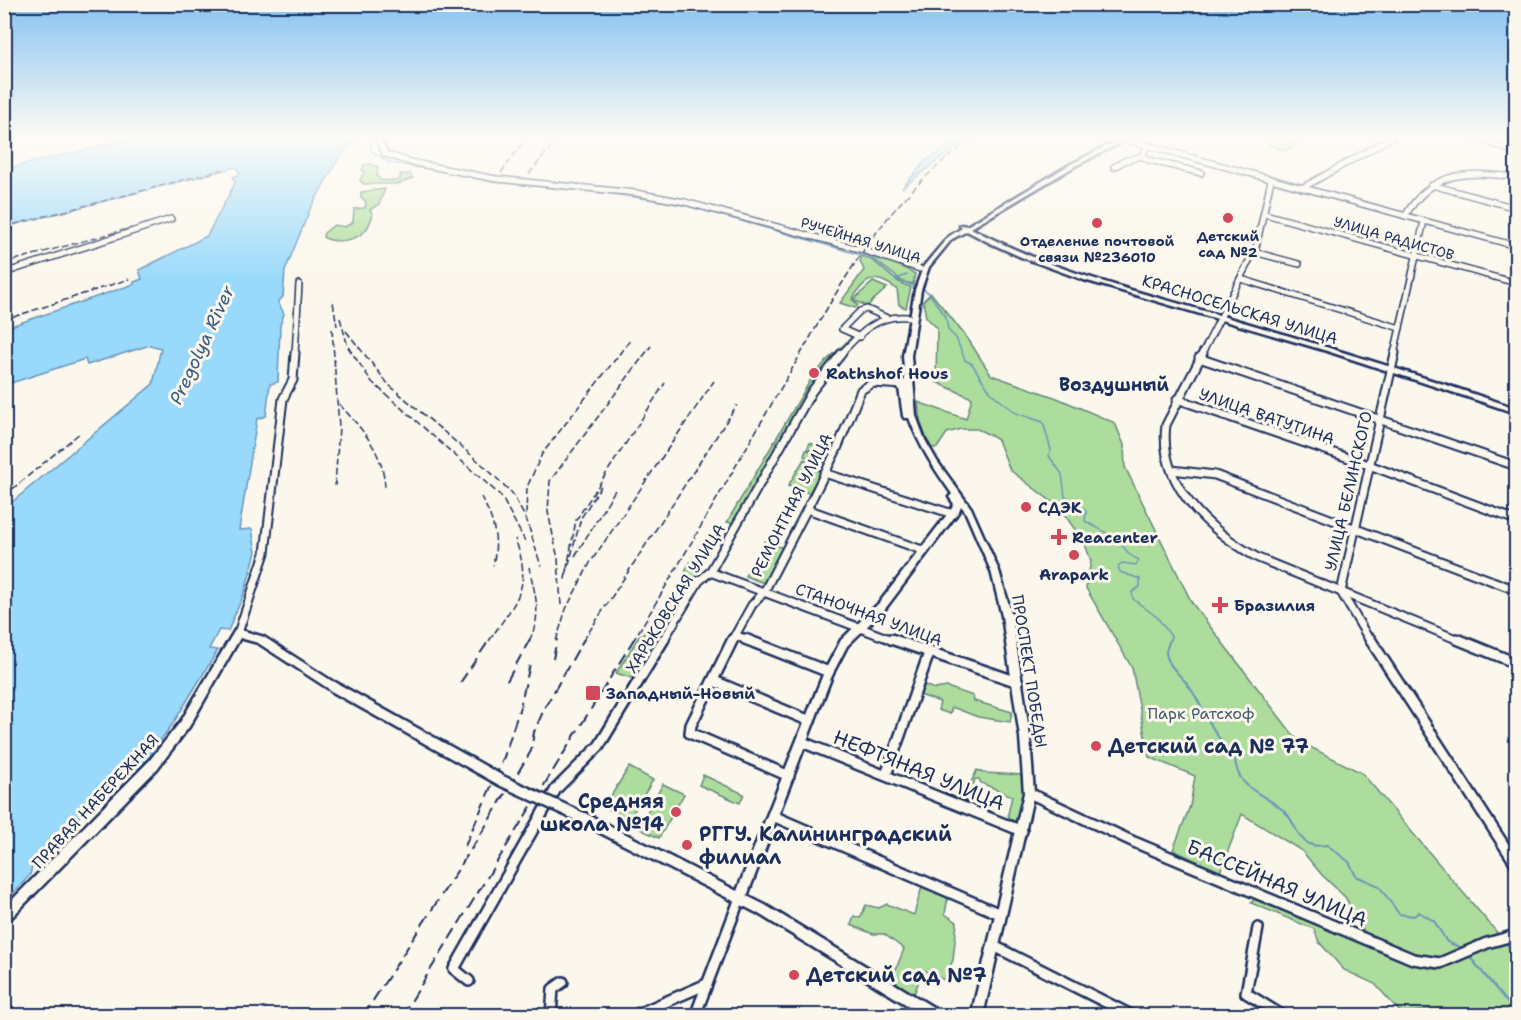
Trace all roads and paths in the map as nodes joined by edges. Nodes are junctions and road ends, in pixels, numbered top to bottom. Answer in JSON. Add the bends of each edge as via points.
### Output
{"nodes":[{"id":1,"x":564,"y":186,"type":"edge"},
{"id":2,"x":1031,"y":186,"type":"edge"},
{"id":3,"x":1270,"y":186,"type":"edge"},
{"id":4,"x":1293,"y":186,"type":"edge"},
{"id":5,"x":1306,"y":186,"type":"edge"},
{"id":6,"x":1431,"y":186,"type":"edge"},
{"id":7,"x":1434,"y":186,"type":"edge"},
{"id":8,"x":1302,"y":188,"type":"junction"},
{"id":9,"x":1516,"y":208,"type":"edge"},
{"id":10,"x":1265,"y":214,"type":"junction"},
{"id":11,"x":1405,"y":216,"type":"junction"},
{"id":12,"x":171,"y":219,"type":"dead end"},
{"id":13,"x":1424,"y":221,"type":"junction"},
{"id":14,"x":963,"y":226,"type":"junction"},
{"id":15,"x":1516,"y":246,"type":"edge"},
{"id":16,"x":1254,"y":252,"type":"junction"},
{"id":17,"x":1415,"y":256,"type":"junction"},
{"id":18,"x":1299,"y":264,"type":"dead end"},
{"id":19,"x":922,"y":270,"type":"junction"},
{"id":20,"x":4,"y":273,"type":"edge"},
{"id":21,"x":1241,"y":279,"type":"junction"},
{"id":22,"x":1516,"y":283,"type":"edge"},
{"id":23,"x":299,"y":285,"type":"dead end"},
{"id":24,"x":917,"y":287,"type":"joint"},
{"id":25,"x":911,"y":317,"type":"junction"},
{"id":26,"x":1220,"y":317,"type":"junction"},
{"id":27,"x":887,"y":318,"type":"junction"},
{"id":28,"x":1400,"y":328,"type":"junction"},
{"id":29,"x":860,"y":337,"type":"junction"},
{"id":30,"x":1199,"y":358,"type":"junction"},
{"id":31,"x":1392,"y":369,"type":"junction"},
{"id":32,"x":903,"y":385,"type":"junction"},
{"id":33,"x":1177,"y":399,"type":"junction"},
{"id":34,"x":1516,"y":411,"type":"edge"},
{"id":35,"x":1380,"y":418,"type":"junction"},
{"id":36,"x":1369,"y":465,"type":"junction"},
{"id":37,"x":1516,"y":466,"type":"edge"},
{"id":38,"x":1172,"y":470,"type":"junction"},
{"id":39,"x":824,"y":473,"type":"junction"},
{"id":40,"x":807,"y":509,"type":"junction"},
{"id":41,"x":952,"y":514,"type":"junction"},
{"id":42,"x":972,"y":519,"type":"junction"},
{"id":43,"x":1516,"y":520,"type":"edge"},
{"id":44,"x":1356,"y":527,"type":"junction"},
{"id":45,"x":925,"y":550,"type":"junction"},
{"id":46,"x":710,"y":572,"type":"junction"},
{"id":47,"x":1516,"y":590,"type":"edge"},
{"id":48,"x":764,"y":592,"type":"junction"},
{"id":49,"x":1341,"y":592,"type":"junction"},
{"id":50,"x":861,"y":628,"type":"junction"},
{"id":51,"x":238,"y":633,"type":"junction"},
{"id":52,"x":735,"y":635,"type":"junction"},
{"id":53,"x":929,"y":653,"type":"junction"},
{"id":54,"x":1516,"y":663,"type":"edge"},
{"id":55,"x":829,"y":672,"type":"junction"},
{"id":56,"x":714,"y":681,"type":"junction"},
{"id":57,"x":1018,"y":682,"type":"junction"},
{"id":58,"x":810,"y":721,"type":"junction"},
{"id":59,"x":802,"y":742,"type":"junction"},
{"id":60,"x":886,"y":775,"type":"junction"},
{"id":61,"x":789,"y":776,"type":"junction"},
{"id":62,"x":1029,"y":794,"type":"junction"},
{"id":63,"x":773,"y":816,"type":"junction"},
{"id":64,"x":1022,"y":831,"type":"junction"},
{"id":65,"x":1516,"y":864,"type":"edge"},
{"id":66,"x":740,"y":898,"type":"junction"},
{"id":67,"x":1000,"y":914,"type":"junction"},
{"id":68,"x":4,"y":917,"type":"edge"},
{"id":69,"x":1258,"y":928,"type":"dead end"},
{"id":70,"x":1516,"y":935,"type":"edge"},
{"id":71,"x":994,"y":946,"type":"junction"},
{"id":72,"x":469,"y":981,"type":"dead end"},
{"id":73,"x":563,"y":982,"type":"dead end"},
{"id":74,"x":707,"y":984,"type":"junction"},
{"id":75,"x":976,"y":1013,"type":"edge"},
{"id":76,"x":551,"y":1016,"type":"edge"},
{"id":77,"x":633,"y":1016,"type":"edge"},
{"id":78,"x":696,"y":1016,"type":"edge"},
{"id":79,"x":937,"y":1016,"type":"edge"},
{"id":80,"x":1132,"y":1016,"type":"edge"},
{"id":81,"x":1283,"y":1016,"type":"edge"}],
"edges":[{"from":1,"to":19,"type":"street","name":"РУЧЕЙНАЯ УЛИЦА","via":[[685,202]]},
{"from":2,"to":14,"type":"main road","name":"ПРОСПЕКТ ПОБЕДЫ"},
{"from":3,"to":10,"type":"street"},
{"from":4,"to":8,"type":"street"},
{"from":5,"to":8,"type":"street"},
{"from":6,"to":11,"type":"street","via":[[1422,191]]},
{"from":7,"to":9,"type":"street"},
{"from":8,"to":11,"type":"street"},
{"from":10,"to":16,"type":"street"},
{"from":10,"to":17,"type":"street","name":"УЛИЦА РАДИСТОВ"},
{"from":11,"to":13,"type":"street"},
{"from":12,"to":20,"type":"street"},
{"from":13,"to":15,"type":"street"},
{"from":13,"to":17,"type":"street","name":"УЛИЦА БЕЛИНСКОГО"},
{"from":14,"to":19,"type":"main road","name":"ПРОСПЕКТ ПОБЕДЫ","via":[[942,240]]},
{"from":14,"to":26,"type":"main road","name":"КРАСНОСЕЛЬСКАЯ УЛИЦА","via":[[1009,252]]},
{"from":16,"to":18,"type":"street"},
{"from":16,"to":21,"type":"street"},
{"from":17,"to":22,"type":"street","name":"УЛИЦА РАДИСТОВ"},
{"from":17,"to":28,"type":"street","name":"УЛИЦА БЕЛИНСКОГО"},
{"from":19,"to":24,"type":"main road","name":"ПРОСПЕКТ ПОБЕДЫ"},
{"from":21,"to":26,"type":"street"},
{"from":21,"to":28,"type":"street"},
{"from":23,"to":51,"type":"street","name":"ПРАВАЯ НАБЕРЕЖНАЯ","via":[[293,380],[283,399],[265,553]]},
{"from":24,"to":25,"type":"main road","name":"ПРОСПЕКТ ПОБЕДЫ"},
{"from":25,"to":27,"type":"street"},
{"from":25,"to":32,"type":"main road","name":"ПРОСПЕКТ ПОБЕДЫ","via":[[902,355]]},
{"from":25,"to":42,"type":"main road","name":"ПРОСПЕКТ ПОБЕДЫ","via":[[907,356],[912,416],[934,463]]},
{"from":26,"to":30,"type":"street"},
{"from":26,"to":31,"type":"main road","name":"КРАСНОСЕЛЬСКАЯ УЛИЦА"},
{"from":27,"to":29,"type":"street","name":"ХАРЬКОВСКАЯ УЛИЦА","via":[[877,321]]},
{"from":27,"to":29,"type":"street","via":[[867,309],[860,311],[842,329]]},
{"from":28,"to":31,"type":"street","name":"УЛИЦА БЕЛИНСКОГО"},
{"from":29,"to":46,"type":"street","name":"ХАРЬКОВСКАЯ УЛИЦА","via":[[812,391]]},
{"from":30,"to":33,"type":"street"},
{"from":30,"to":35,"type":"street"},
{"from":31,"to":34,"type":"main road","name":"КРАСНОСЕЛЬСКАЯ УЛИЦА"},
{"from":31,"to":35,"type":"street","name":"УЛИЦА БЕЛИНСКОГО"},
{"from":32,"to":39,"type":"street","name":"РЕМОНТНАЯ УЛИЦА","via":[[873,383],[861,390]]},
{"from":32,"to":41,"type":"main road","name":"ПРОСПЕКТ ПОБЕДЫ","via":[[916,441],[958,506]]},
{"from":33,"to":36,"type":"street","name":"УЛИЦА ВАТУТИНА"},
{"from":33,"to":38,"type":"street","via":[[1163,441]]},
{"from":35,"to":36,"type":"street","name":"УЛИЦА БЕЛИНСКОГО"},
{"from":35,"to":37,"type":"street"},
{"from":36,"to":43,"type":"street","name":"УЛИЦА ВАТУТИНА"},
{"from":36,"to":44,"type":"street","name":"УЛИЦА БЕЛИНСКОГО"},
{"from":38,"to":44,"type":"street","via":[[1215,475]]},
{"from":38,"to":49,"type":"street","via":[[1185,499],[1221,535],[1261,559]]},
{"from":39,"to":40,"type":"street","name":"РЕМОНТНАЯ УЛИЦА"},
{"from":39,"to":41,"type":"street"},
{"from":40,"to":45,"type":"street"},
{"from":40,"to":48,"type":"street","name":"РЕМОНТНАЯ УЛИЦА"},
{"from":41,"to":42,"type":"main road"},
{"from":41,"to":45,"type":"main road"},
{"from":42,"to":57,"type":"main road","name":"ПРОСПЕКТ ПОБЕДЫ","via":[[1002,594]]},
{"from":44,"to":47,"type":"street"},
{"from":44,"to":49,"type":"street","name":"УЛИЦА БЕЛИНСКОГО"},
{"from":45,"to":50,"type":"main road"},
{"from":46,"to":48,"type":"street","name":"СТАНОЧНАЯ УЛИЦА"},
{"from":46,"to":72,"type":"street","name":"ХАРЬКОВСКАЯ УЛИЦА","via":[[699,581],[599,746],[555,789],[454,969]]},
{"from":48,"to":50,"type":"street","name":"СТАНОЧНАЯ УЛИЦА"},
{"from":48,"to":52,"type":"street","name":"РЕМОНТНАЯ УЛИЦА"},
{"from":49,"to":54,"type":"street"},
{"from":49,"to":65,"type":"street","name":"УЛИЦА БЕЛИНСКОГО"},
{"from":50,"to":53,"type":"street","name":"СТАНОЧНАЯ УЛИЦА"},
{"from":50,"to":55,"type":"main road","via":[[844,643]]},
{"from":51,"to":66,"type":"main road","bridge":true,"via":[[261,639],[333,686],[502,781]]},
{"from":51,"to":68,"type":"main road","name":"ПРАВАЯ НАБЕРЕЖНАЯ","via":[[185,724],[153,765]]},
{"from":52,"to":55,"type":"street"},
{"from":52,"to":56,"type":"street","name":"РЕМОНТНАЯ УЛИЦА"},
{"from":53,"to":57,"type":"street","name":"СТАНОЧНАЯ УЛИЦА"},
{"from":53,"to":60,"type":"street"},
{"from":55,"to":58,"type":"main road"},
{"from":56,"to":58,"type":"street"},
{"from":56,"to":61,"type":"street","name":"РЕМОНТНАЯ УЛИЦА","via":[[690,733]]},
{"from":57,"to":62,"type":"main road","name":"ПРОСПЕКТ ПОБЕДЫ"},
{"from":58,"to":59,"type":"main road"},
{"from":59,"to":60,"type":"street","name":"НЕФТЯНАЯ УЛИЦА"},
{"from":59,"to":61,"type":"main road"},
{"from":60,"to":64,"type":"street","name":"НЕФТЯНАЯ УЛИЦА"},
{"from":61,"to":63,"type":"main road"},
{"from":62,"to":64,"type":"main road","name":"ПРОСПЕКТ ПОБЕДЫ"},
{"from":62,"to":70,"type":"street","name":"БАССЕЙНАЯ УЛИЦА","via":[[1413,959],[1440,963]]},
{"from":63,"to":66,"type":"main road"},
{"from":63,"to":67,"type":"street"},
{"from":64,"to":67,"type":"main road","name":"ПРОСПЕКТ ПОБЕДЫ"},
{"from":66,"to":74,"type":"street"},
{"from":66,"to":79,"type":"main road"},
{"from":67,"to":71,"type":"main road","name":"ПРОСПЕКТ ПОБЕДЫ"},
{"from":69,"to":81,"type":"street","via":[[1246,993]]},
{"from":71,"to":75,"type":"main road","name":"ПРОСПЕКТ ПОБЕДЫ"},
{"from":71,"to":80,"type":"street"},
{"from":73,"to":76,"type":"street","via":[[553,989]]},
{"from":74,"to":77,"type":"street"},
{"from":74,"to":78,"type":"street"}]}
